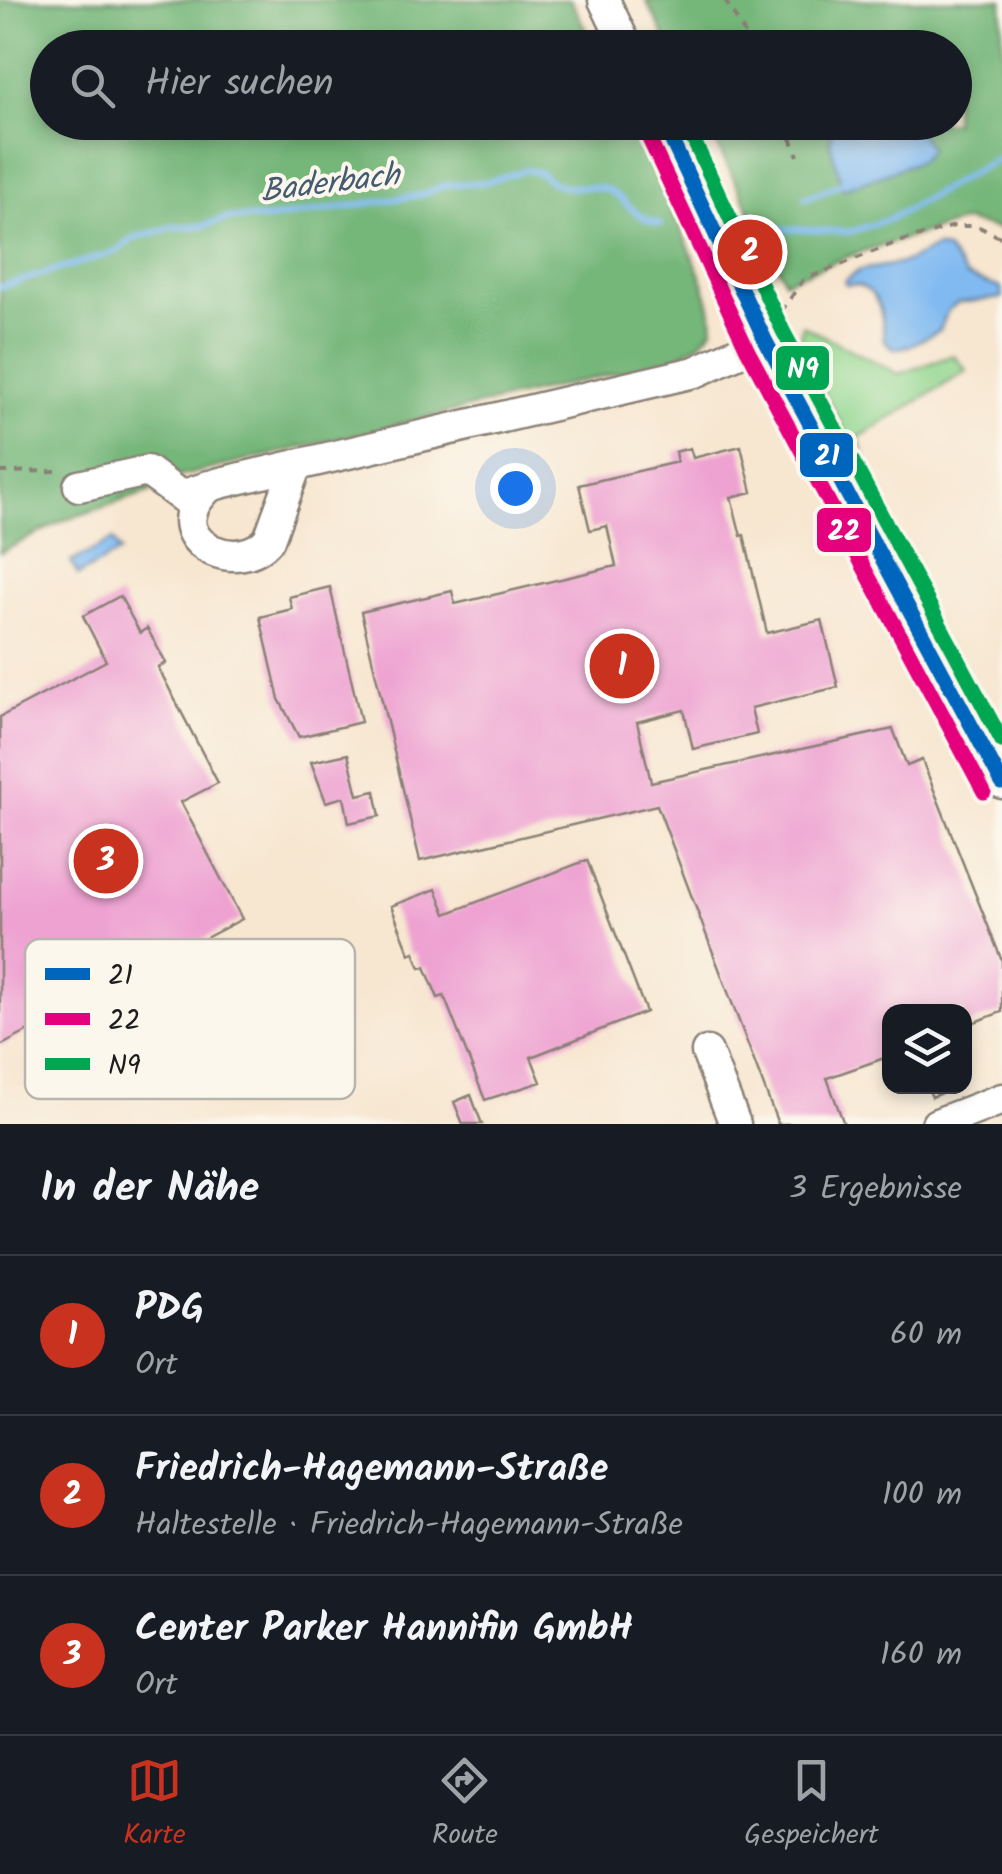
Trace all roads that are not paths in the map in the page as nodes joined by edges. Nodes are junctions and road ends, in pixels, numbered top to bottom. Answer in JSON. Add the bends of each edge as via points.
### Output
{"nodes":[{"id":1,"x":604,"y":0,"type":"edge"},
{"id":2,"x":618,"y":30,"type":"edge"},
{"id":3,"x":671,"y":140,"type":"edge"},
{"id":4,"x":765,"y":340,"type":"junction"},
{"id":5,"x":296,"y":466,"type":"junction"},
{"id":6,"x":79,"y":486,"type":"road end"},
{"id":7,"x":209,"y":486,"type":"junction"},
{"id":8,"x":1002,"y":783,"type":"edge"},
{"id":9,"x":707,"y":1052,"type":"dead end"},
{"id":10,"x":1002,"y":1099,"type":"edge"},
{"id":11,"x":735,"y":1124,"type":"edge"},
{"id":12,"x":937,"y":1124,"type":"edge"}],
"edges":[{"from":1,"to":2,"type":"street"},
{"from":3,"to":4,"type":"street"},
{"from":4,"to":5,"type":"street","via":[[695,372]]},
{"from":4,"to":8,"type":"street"},
{"from":5,"to":7,"type":"street"},
{"from":5,"to":7,"type":"street","via":[[269,539],[243,556],[214,553],[195,533],[194,506]]},
{"from":6,"to":7,"type":"street","via":[[148,472],[181,496]]},
{"from":9,"to":11,"type":"street"},
{"from":10,"to":12,"type":"street"}]}
